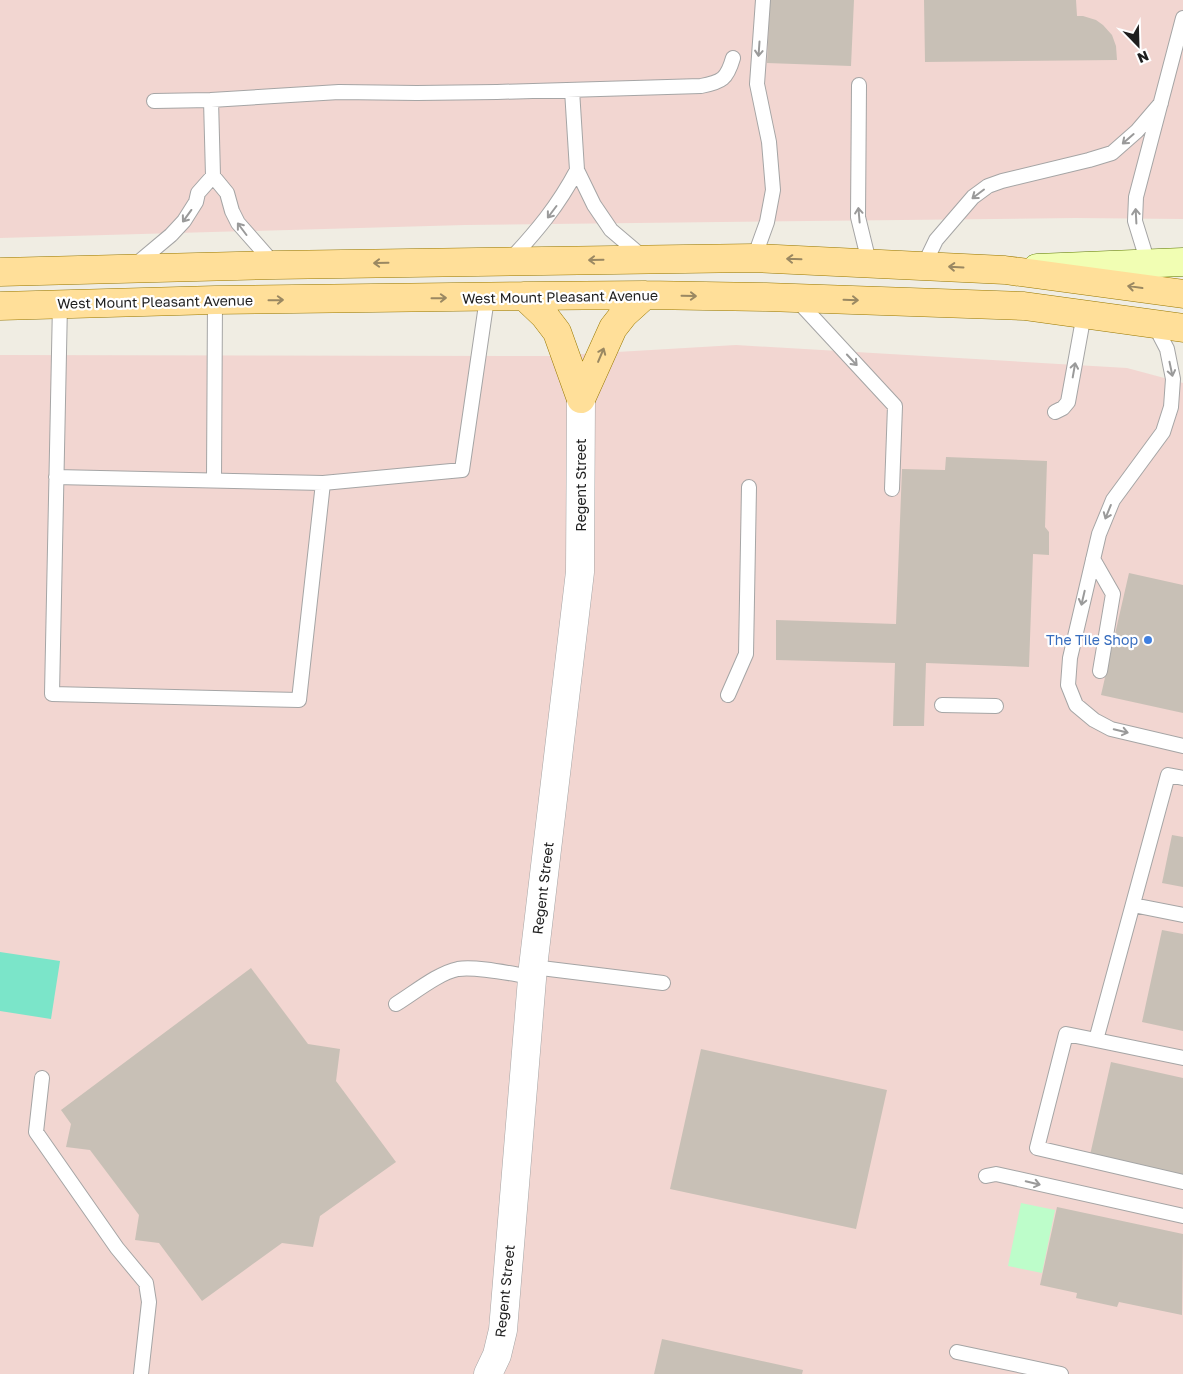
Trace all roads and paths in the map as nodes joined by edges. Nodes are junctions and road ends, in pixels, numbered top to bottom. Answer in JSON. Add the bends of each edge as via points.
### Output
{"nodes":[{"id":1,"x":763,"y":0,"type":"edge"},
{"id":2,"x":1183,"y":18,"type":"edge"},
{"id":3,"x":733,"y":58,"type":"dead end"},
{"id":4,"x":859,"y":85,"type":"dead end"},
{"id":5,"x":572,"y":90,"type":"junction"},
{"id":6,"x":211,"y":100,"type":"junction"},
{"id":7,"x":154,"y":101,"type":"dead end"},
{"id":8,"x":1161,"y":103,"type":"junction"},
{"id":9,"x":577,"y":170,"type":"junction"},
{"id":10,"x":213,"y":176,"type":"junction"},
{"id":11,"x":754,"y":258,"type":"junction"},
{"id":12,"x":644,"y":259,"type":"junction"},
{"id":13,"x":508,"y":261,"type":"junction"},
{"id":14,"x":869,"y":262,"type":"junction"},
{"id":15,"x":1183,"y":262,"type":"edge"},
{"id":16,"x":1148,"y":263,"type":"junction"},
{"id":17,"x":275,"y":265,"type":"junction"},
{"id":18,"x":924,"y":265,"type":"junction"},
{"id":19,"x":130,"y":269,"type":"junction"},
{"id":20,"x":1005,"y":270,"type":"junction"},
{"id":21,"x":0,"y":272,"type":"edge"},
{"id":22,"x":1183,"y":294,"type":"edge"},
{"id":23,"x":645,"y":295,"type":"junction"},
{"id":24,"x":524,"y":296,"type":"junction"},
{"id":25,"x":487,"y":298,"type":"junction"},
{"id":26,"x":795,"y":298,"type":"junction"},
{"id":27,"x":215,"y":300,"type":"junction"},
{"id":28,"x":60,"y":304,"type":"junction"},
{"id":29,"x":0,"y":306,"type":"edge"},
{"id":30,"x":1084,"y":314,"type":"junction"},
{"id":31,"x":1154,"y":324,"type":"junction"},
{"id":32,"x":1183,"y":328,"type":"edge"},
{"id":33,"x":581,"y":399,"type":"junction"},
{"id":34,"x":1055,"y":412,"type":"dead end"},
{"id":35,"x":56,"y":477,"type":"junction"},
{"id":36,"x":214,"y":480,"type":"junction"},
{"id":37,"x":323,"y":483,"type":"junction"},
{"id":38,"x":749,"y":487,"type":"dead end"},
{"id":39,"x":892,"y":489,"type":"dead end"},
{"id":40,"x":1093,"y":559,"type":"junction"},
{"id":41,"x":1100,"y":671,"type":"dead end"},
{"id":42,"x":728,"y":695,"type":"dead end"},
{"id":43,"x":942,"y":704,"type":"dead end"},
{"id":44,"x":996,"y":706,"type":"dead end"},
{"id":45,"x":1183,"y":746,"type":"edge"},
{"id":46,"x":1183,"y":778,"type":"edge"},
{"id":47,"x":1133,"y":905,"type":"junction"},
{"id":48,"x":1183,"y":915,"type":"edge"},
{"id":49,"x":533,"y":972,"type":"junction"},
{"id":50,"x":664,"y":983,"type":"dead end"},
{"id":51,"x":396,"y":1004,"type":"dead end"},
{"id":52,"x":1096,"y":1040,"type":"junction"},
{"id":53,"x":1183,"y":1058,"type":"edge"},
{"id":54,"x":42,"y":1078,"type":"dead end"},
{"id":55,"x":986,"y":1176,"type":"dead end"},
{"id":56,"x":1183,"y":1182,"type":"edge"},
{"id":57,"x":1183,"y":1216,"type":"edge"},
{"id":58,"x":957,"y":1352,"type":"dead end"},
{"id":59,"x":141,"y":1374,"type":"edge"},
{"id":60,"x":488,"y":1374,"type":"edge"},
{"id":61,"x":1061,"y":1374,"type":"edge"}],
"edges":[{"from":1,"to":11,"type":"lane","one_way":true,"via":[[757,84],[769,142],[773,190],[768,222]]},
{"from":2,"to":8,"type":"lane"},
{"from":3,"to":5,"type":"lane","via":[[729,73],[717,83]]},
{"from":14,"to":4,"type":"lane","one_way":true,"via":[[858,217]]},
{"from":5,"to":6,"type":"lane","via":[[339,92]]},
{"from":5,"to":9,"type":"lane"},
{"from":6,"to":7,"type":"lane"},
{"from":6,"to":10,"type":"lane"},
{"from":16,"to":8,"type":"lane","one_way":true,"via":[[1136,221],[1136,197]]},
{"from":8,"to":18,"type":"lane","one_way":true,"via":[[1112,153],[988,186],[973,197],[936,240]]},
{"from":9,"to":12,"type":"lane","via":[[611,230]]},
{"from":9,"to":13,"type":"lane","one_way":true,"via":[[538,230]]},
{"from":17,"to":10,"type":"lane","one_way":true,"via":[[238,223],[227,193]]},
{"from":10,"to":19,"type":"lane","one_way":true,"via":[[198,193],[184,222]]},
{"from":11,"to":12,"type":"main road"},
{"from":14,"to":11,"type":"main road","one_way":true},
{"from":12,"to":13,"type":"main road","one_way":true},
{"from":13,"to":17,"type":"main road","one_way":true},
{"from":14,"to":18,"type":"main road"},
{"from":15,"to":16,"type":"street"},
{"from":16,"to":20,"type":"street"},
{"from":17,"to":19,"type":"main road"},
{"from":20,"to":18,"type":"main road","one_way":true},
{"from":19,"to":21,"type":"main road"},
{"from":22,"to":20,"type":"main road","one_way":true},
{"from":23,"to":24,"type":"main road","name":"West Mount Pleasant Avenue"},
{"from":23,"to":26,"type":"main road","name":"West Mount Pleasant Avenue","one_way":true},
{"from":33,"to":23,"type":"main road","one_way":true,"via":[[613,328]]},
{"from":24,"to":25,"type":"main road","name":"West Mount Pleasant Avenue"},
{"from":24,"to":33,"type":"main road","via":[[557,332]]},
{"from":27,"to":25,"type":"main road","name":"West Mount Pleasant Avenue","one_way":true},
{"from":25,"to":37,"type":"lane","via":[[462,470]]},
{"from":26,"to":30,"type":"main road","name":"West Mount Pleasant Avenue","one_way":true,"via":[[1024,306]]},
{"from":26,"to":39,"type":"lane","one_way":true,"via":[[895,406]]},
{"from":27,"to":28,"type":"main road","name":"West Mount Pleasant Avenue"},
{"from":27,"to":36,"type":"lane"},
{"from":28,"to":29,"type":"main road","name":"West Mount Pleasant Avenue"},
{"from":28,"to":35,"type":"lane"},
{"from":30,"to":31,"type":"main road","name":"West Mount Pleasant Avenue"},
{"from":34,"to":30,"type":"lane","one_way":true,"via":[[1068,402]]},
{"from":31,"to":32,"type":"main road","name":"West Mount Pleasant Avenue"},
{"from":31,"to":40,"type":"lane","one_way":true,"via":[[1167,349],[1173,379],[1172,407],[1163,432],[1112,500]]},
{"from":33,"to":49,"type":"street","name":"Regent Street","via":[[580,572]]},
{"from":35,"to":36,"type":"lane"},
{"from":35,"to":37,"type":"lane","via":[[52,694],[299,700]]},
{"from":36,"to":37,"type":"lane"},
{"from":38,"to":42,"type":"lane","via":[[746,654]]},
{"from":40,"to":41,"type":"lane","via":[[1112,594]]},
{"from":40,"to":45,"type":"lane","one_way":true,"via":[[1070,658],[1068,685],[1076,705],[1112,729]]},
{"from":43,"to":44,"type":"lane"},
{"from":46,"to":47,"type":"lane","via":[[1168,775]]},
{"from":47,"to":48,"type":"lane"},
{"from":47,"to":52,"type":"lane"},
{"from":49,"to":50,"type":"lane"},
{"from":49,"to":51,"type":"lane","via":[[458,970],[440,976]]},
{"from":49,"to":60,"type":"street","name":"Regent Street","via":[[503,1330]]},
{"from":52,"to":53,"type":"lane"},
{"from":52,"to":56,"type":"lane","via":[[1066,1034],[1037,1148]]},
{"from":54,"to":59,"type":"lane","via":[[36,1132],[116,1248],[146,1283],[149,1302]]},
{"from":55,"to":57,"type":"lane","one_way":true,"via":[[996,1174]]},
{"from":58,"to":61,"type":"lane"}]}
